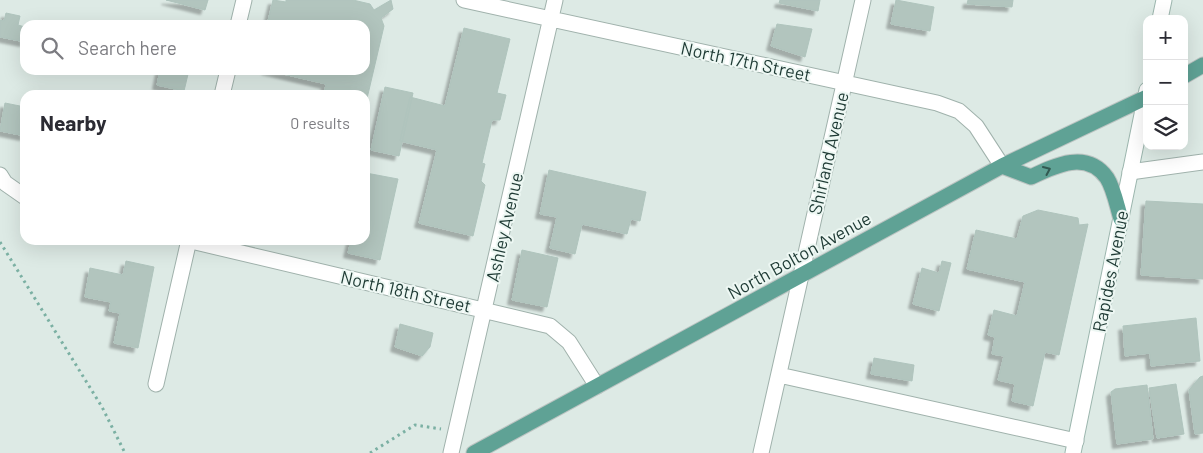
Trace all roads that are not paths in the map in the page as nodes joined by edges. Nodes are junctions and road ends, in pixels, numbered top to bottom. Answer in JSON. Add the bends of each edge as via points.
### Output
{"nodes":[{"id":1,"x":244,"y":0,"type":"edge"},
{"id":2,"x":464,"y":0,"type":"edge"},
{"id":3,"x":555,"y":0,"type":"edge"},
{"id":4,"x":863,"y":0,"type":"edge"},
{"id":5,"x":1164,"y":0,"type":"edge"},
{"id":6,"x":1161,"y":15,"type":"edge"},
{"id":7,"x":551,"y":19,"type":"junction"},
{"id":8,"x":239,"y":20,"type":"edge"},
{"id":9,"x":1203,"y":65,"type":"edge"},
{"id":10,"x":1188,"y":74,"type":"edge"},
{"id":11,"x":227,"y":75,"type":"edge"},
{"id":12,"x":844,"y":82,"type":"junction"},
{"id":13,"x":223,"y":90,"type":"edge"},
{"id":14,"x":1143,"y":96,"type":"edge"},
{"id":15,"x":1144,"y":105,"type":"edge"},
{"id":16,"x":1203,"y":162,"type":"edge"},
{"id":17,"x":1002,"y":166,"type":"junction"},
{"id":18,"x":1130,"y":172,"type":"junction"},
{"id":19,"x":0,"y":175,"type":"edge"},
{"id":20,"x":20,"y":194,"type":"edge"},
{"id":21,"x":1121,"y":218,"type":"junction"},
{"id":22,"x":187,"y":245,"type":"edge"},
{"id":23,"x":209,"y":245,"type":"edge"},
{"id":24,"x":800,"y":275,"type":"junction"},
{"id":25,"x":486,"y":310,"type":"junction"},
{"id":26,"x":779,"y":375,"type":"junction"},
{"id":27,"x":156,"y":384,"type":"dead end"},
{"id":28,"x":597,"y":386,"type":"junction"},
{"id":29,"x":1075,"y":447,"type":"edge"},
{"id":30,"x":451,"y":453,"type":"edge"},
{"id":31,"x":474,"y":453,"type":"edge"},
{"id":32,"x":761,"y":453,"type":"edge"}],
"edges":[{"from":1,"to":8,"type":"street"},
{"from":2,"to":7,"type":"street","name":"North 17th Street"},
{"from":3,"to":7,"type":"street","name":"Ashley Avenue"},
{"from":4,"to":12,"type":"street","name":"Shirland Avenue"},
{"from":5,"to":6,"type":"street"},
{"from":7,"to":12,"type":"street","name":"North 17th Street"},
{"from":7,"to":25,"type":"street","name":"Ashley Avenue"},
{"from":9,"to":10,"type":"main road"},
{"from":11,"to":13,"type":"street"},
{"from":12,"to":17,"type":"street","name":"North 17th Street","via":[[937,103],[959,112],[976,126]]},
{"from":12,"to":24,"type":"street","name":"Shirland Avenue"},
{"from":14,"to":17,"type":"main road","name":"North Bolton Avenue"},
{"from":15,"to":18,"type":"street","name":"Rapides Avenue"},
{"from":16,"to":18,"type":"street"},
{"from":17,"to":21,"type":"main road","one_way":true,"via":[[1031,177],[1064,163],[1080,161],[1098,168],[1108,179]]},
{"from":17,"to":24,"type":"main road","name":"North Bolton Avenue"},
{"from":18,"to":21,"type":"street","name":"Rapides Avenue"},
{"from":19,"to":20,"type":"street","via":[[4,183]]},
{"from":21,"to":29,"type":"street","name":"Rapides Avenue"},
{"from":22,"to":27,"type":"street"},
{"from":23,"to":25,"type":"street","name":"North 18th Street"},
{"from":24,"to":26,"type":"street","name":"Shirland Avenue"},
{"from":24,"to":28,"type":"main road","name":"North Bolton Avenue"},
{"from":25,"to":28,"type":"street","name":"North 18th Street","via":[[550,326],[569,342]]},
{"from":25,"to":30,"type":"street","name":"Ashley Avenue"},
{"from":26,"to":29,"type":"street"},
{"from":26,"to":32,"type":"street","name":"Shirland Avenue"},
{"from":28,"to":31,"type":"main road","name":"North Bolton Avenue"}]}
